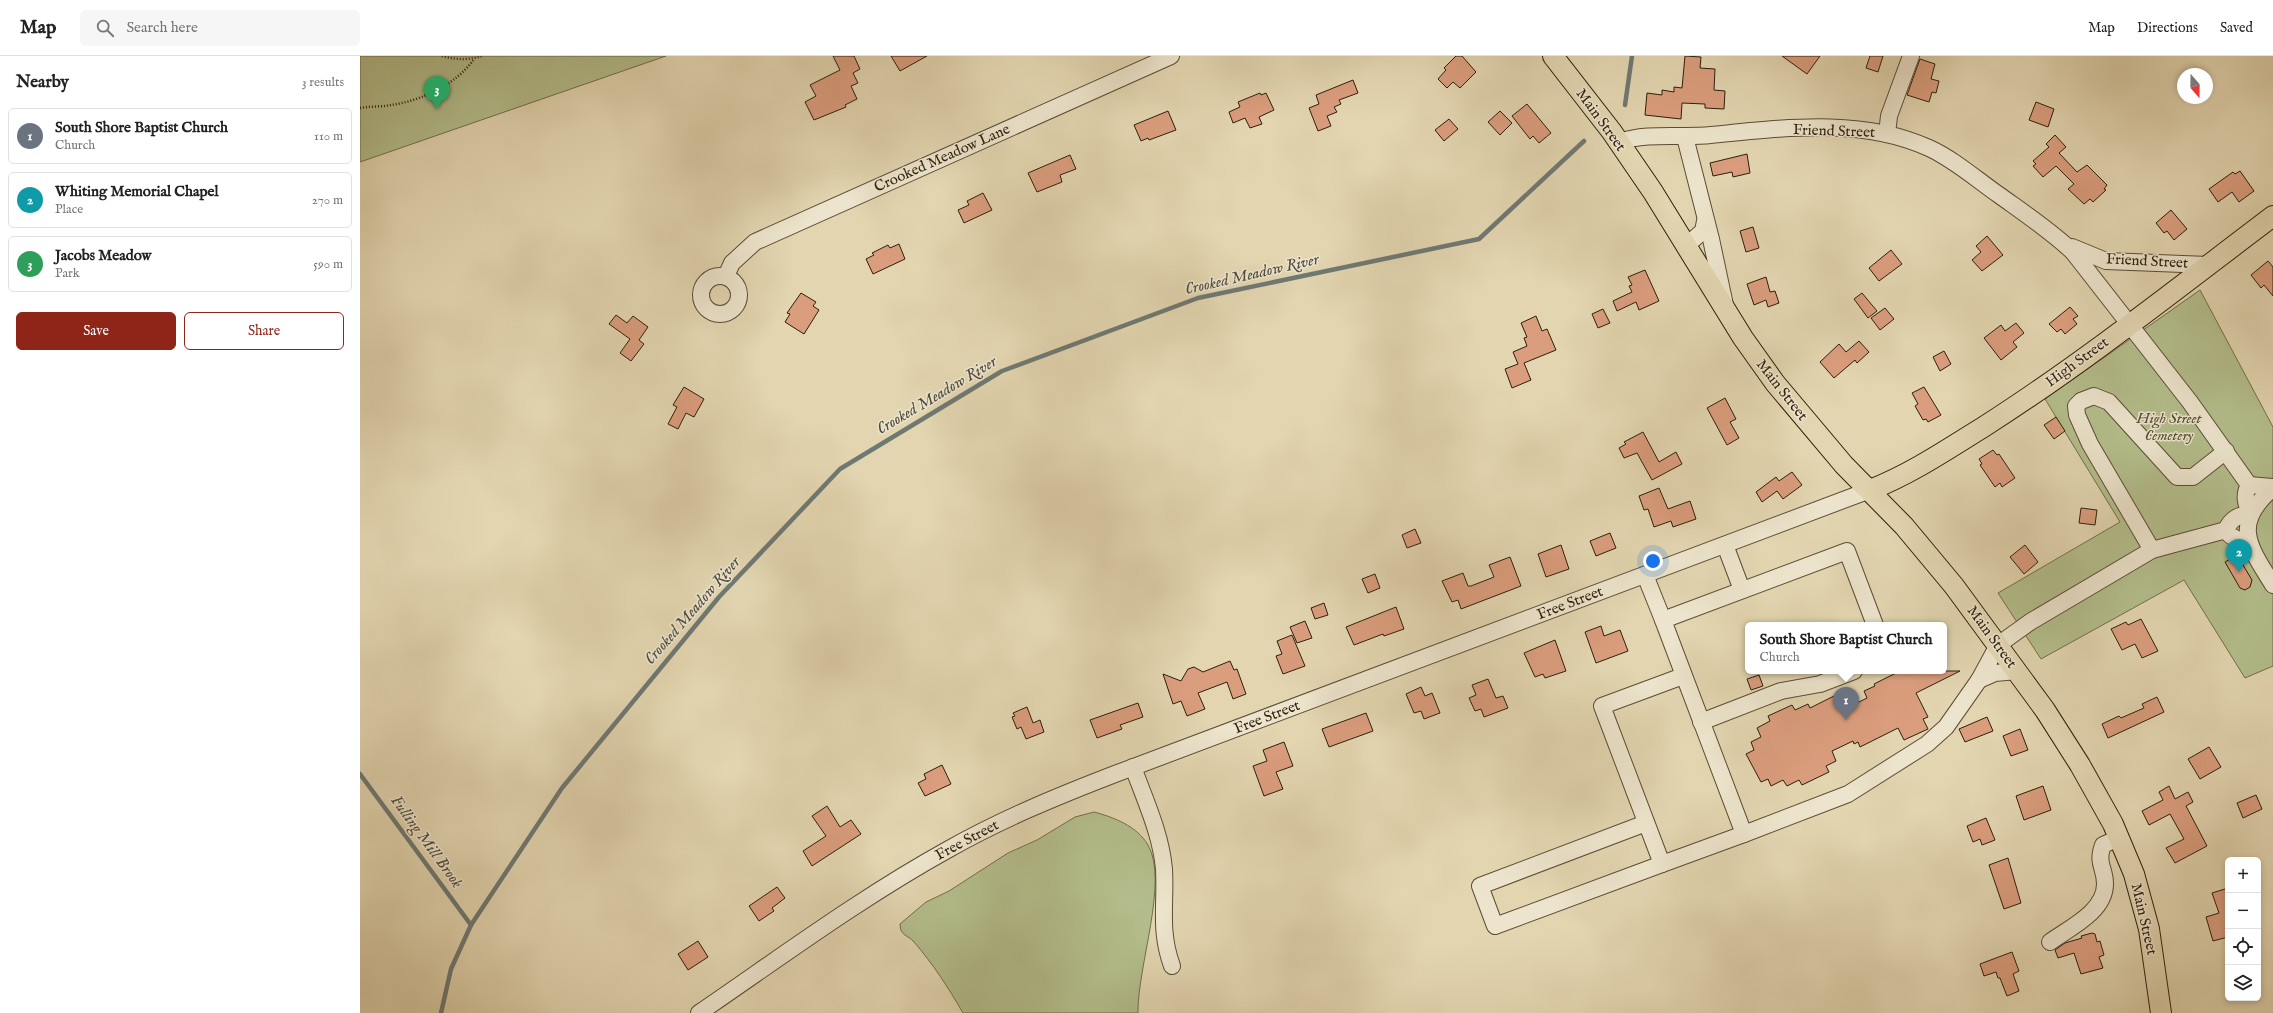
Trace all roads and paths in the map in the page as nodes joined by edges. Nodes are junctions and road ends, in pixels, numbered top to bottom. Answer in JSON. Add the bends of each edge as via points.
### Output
{"nodes":[{"id":1,"x":442,"y":56,"type":"edge"},
{"id":2,"x":482,"y":56,"type":"edge"},
{"id":3,"x":1171,"y":56,"type":"edge"},
{"id":4,"x":1553,"y":56,"type":"edge"},
{"id":5,"x":1911,"y":56,"type":"edge"},
{"id":6,"x":474,"y":58,"type":"junction"},
{"id":7,"x":360,"y":108,"type":"edge"},
{"id":8,"x":1887,"y":134,"type":"junction"},
{"id":9,"x":1685,"y":137,"type":"junction"},
{"id":10,"x":1619,"y":142,"type":"junction"},
{"id":11,"x":2273,"y":216,"type":"edge"},
{"id":12,"x":1705,"y":221,"type":"junction"},
{"id":13,"x":2065,"y":244,"type":"junction"},
{"id":14,"x":1687,"y":245,"type":"junction"},
{"id":15,"x":2208,"y":265,"type":"junction"},
{"id":16,"x":726,"y":276,"type":"dead end"},
{"id":17,"x":1727,"y":312,"type":"junction"},
{"id":18,"x":2129,"y":324,"type":"junction"},
{"id":19,"x":2226,"y":451,"type":"junction"},
{"id":20,"x":2249,"y":485,"type":"junction"},
{"id":21,"x":2273,"y":487,"type":"edge"},
{"id":22,"x":1870,"y":490,"type":"junction"},
{"id":23,"x":2250,"y":514,"type":"junction"},
{"id":24,"x":2226,"y":530,"type":"junction"},
{"id":25,"x":2249,"y":542,"type":"junction"},
{"id":26,"x":1725,"y":546,"type":"junction"},
{"id":27,"x":2152,"y":550,"type":"junction"},
{"id":28,"x":1645,"y":575,"type":"junction"},
{"id":29,"x":2273,"y":585,"type":"edge"},
{"id":30,"x":1742,"y":590,"type":"junction"},
{"id":31,"x":1663,"y":620,"type":"junction"},
{"id":32,"x":1874,"y":622,"type":"edge"},
{"id":33,"x":1998,"y":645,"type":"junction"},
{"id":34,"x":2017,"y":671,"type":"junction"},
{"id":35,"x":1846,"y":674,"type":"edge"},
{"id":36,"x":1683,"y":676,"type":"junction"},
{"id":37,"x":1979,"y":680,"type":"junction"},
{"id":38,"x":1701,"y":722,"type":"junction"},
{"id":39,"x":1133,"y":767,"type":"junction"},
{"id":40,"x":1646,"y":823,"type":"junction"},
{"id":41,"x":1744,"y":834,"type":"junction"},
{"id":42,"x":2119,"y":838,"type":"junction"},
{"id":43,"x":1662,"y":864,"type":"junction"},
{"id":44,"x":2050,"y":942,"type":"dead end"},
{"id":45,"x":1172,"y":966,"type":"dead end"},
{"id":46,"x":699,"y":1013,"type":"edge"},
{"id":47,"x":2161,"y":1013,"type":"edge"}],
"edges":[{"from":1,"to":6,"type":"path"},
{"from":2,"to":6,"type":"path"},
{"from":3,"to":16,"type":"street","name":"Crooked Meadow Lane","via":[[755,242],[732,263]]},
{"from":4,"to":10,"type":"main road","name":"Main Street"},
{"from":5,"to":8,"type":"street","via":[[1889,116]]},
{"from":6,"to":7,"type":"path","via":[[457,79],[428,94],[392,105]]},
{"from":8,"to":9,"type":"street","name":"Friend Street","via":[[1824,128]]},
{"from":8,"to":13,"type":"street","name":"Friend Street","via":[[1908,139],[1950,159]]},
{"from":9,"to":10,"type":"street","name":"Friend Street","via":[[1633,137]]},
{"from":9,"to":12,"type":"street","name":"Main Street"},
{"from":10,"to":14,"type":"main road","name":"Main Street"},
{"from":11,"to":15,"type":"main road","name":"High Street"},
{"from":12,"to":14,"type":"street","via":[[1703,231]]},
{"from":12,"to":17,"type":"street","name":"Main Street","via":[[1712,239]]},
{"from":13,"to":15,"type":"street","name":"Friend Street","via":[[2106,261]]},
{"from":13,"to":18,"type":"street","name":"Friend Street"},
{"from":14,"to":17,"type":"main road","name":"Main Street"},
{"from":15,"to":18,"type":"main road","name":"High Street"},
{"from":17,"to":22,"type":"main road","name":"Main Street","via":[[1775,383],[1844,465]]},
{"from":18,"to":19,"type":"street","name":"Friend Street"},
{"from":18,"to":22,"type":"main road","name":"High Street","via":[[2010,410],[1898,479]]},
{"from":19,"to":20,"type":"street","name":"Friend Street"},
{"from":19,"to":27,"type":"street","via":[[2193,477],[2178,477],[2109,402],[2094,396],[2076,406],[2077,415],[2090,444]]},
{"from":20,"to":21,"type":"street"},
{"from":20,"to":23,"type":"street","via":[[2246,490],[2246,502]]},
{"from":21,"to":23,"type":"street","via":[[2261,498]]},
{"from":22,"to":26,"type":"street","name":"Free Street"},
{"from":22,"to":33,"type":"main road","name":"Main Street","via":[[1954,586]]},
{"from":23,"to":24,"type":"street","via":[[2234,519]]},
{"from":23,"to":25,"type":"street"},
{"from":24,"to":25,"type":"street","via":[[2234,538]]},
{"from":24,"to":27,"type":"street"},
{"from":25,"to":29,"type":"street"},
{"from":26,"to":28,"type":"street","name":"Free Street"},
{"from":26,"to":30,"type":"street"},
{"from":27,"to":33,"type":"street","via":[[2030,622]]},
{"from":28,"to":31,"type":"street"},
{"from":28,"to":39,"type":"street","name":"Free Street"},
{"from":30,"to":31,"type":"street"},
{"from":30,"to":32,"type":"street","via":[[1847,551]]},
{"from":31,"to":36,"type":"street"},
{"from":33,"to":34,"type":"main road","name":"Main Street"},
{"from":33,"to":37,"type":"street"},
{"from":34,"to":37,"type":"street","via":[[1995,673]]},
{"from":34,"to":42,"type":"main road","name":"Main Street","via":[[2080,765]]},
{"from":35,"to":38,"type":"street","via":[[1820,684],[1781,691]]},
{"from":36,"to":38,"type":"street"},
{"from":36,"to":40,"type":"street","via":[[1602,706]]},
{"from":37,"to":41,"type":"street","via":[[1946,727],[1927,744],[1848,794]]},
{"from":38,"to":41,"type":"street"},
{"from":39,"to":45,"type":"street","via":[[1160,843],[1164,870],[1163,927]]},
{"from":39,"to":46,"type":"street","name":"Free Street","via":[[1026,810],[950,848],[848,911]]},
{"from":40,"to":43,"type":"street"},
{"from":40,"to":43,"type":"street","via":[[1480,886],[1496,926]]},
{"from":41,"to":43,"type":"street"},
{"from":42,"to":44,"type":"street","via":[[2103,845],[2098,857],[2105,884],[2103,898],[2090,914]]},
{"from":42,"to":47,"type":"main road","name":"Main Street","via":[[2134,874],[2144,908]]}]}
